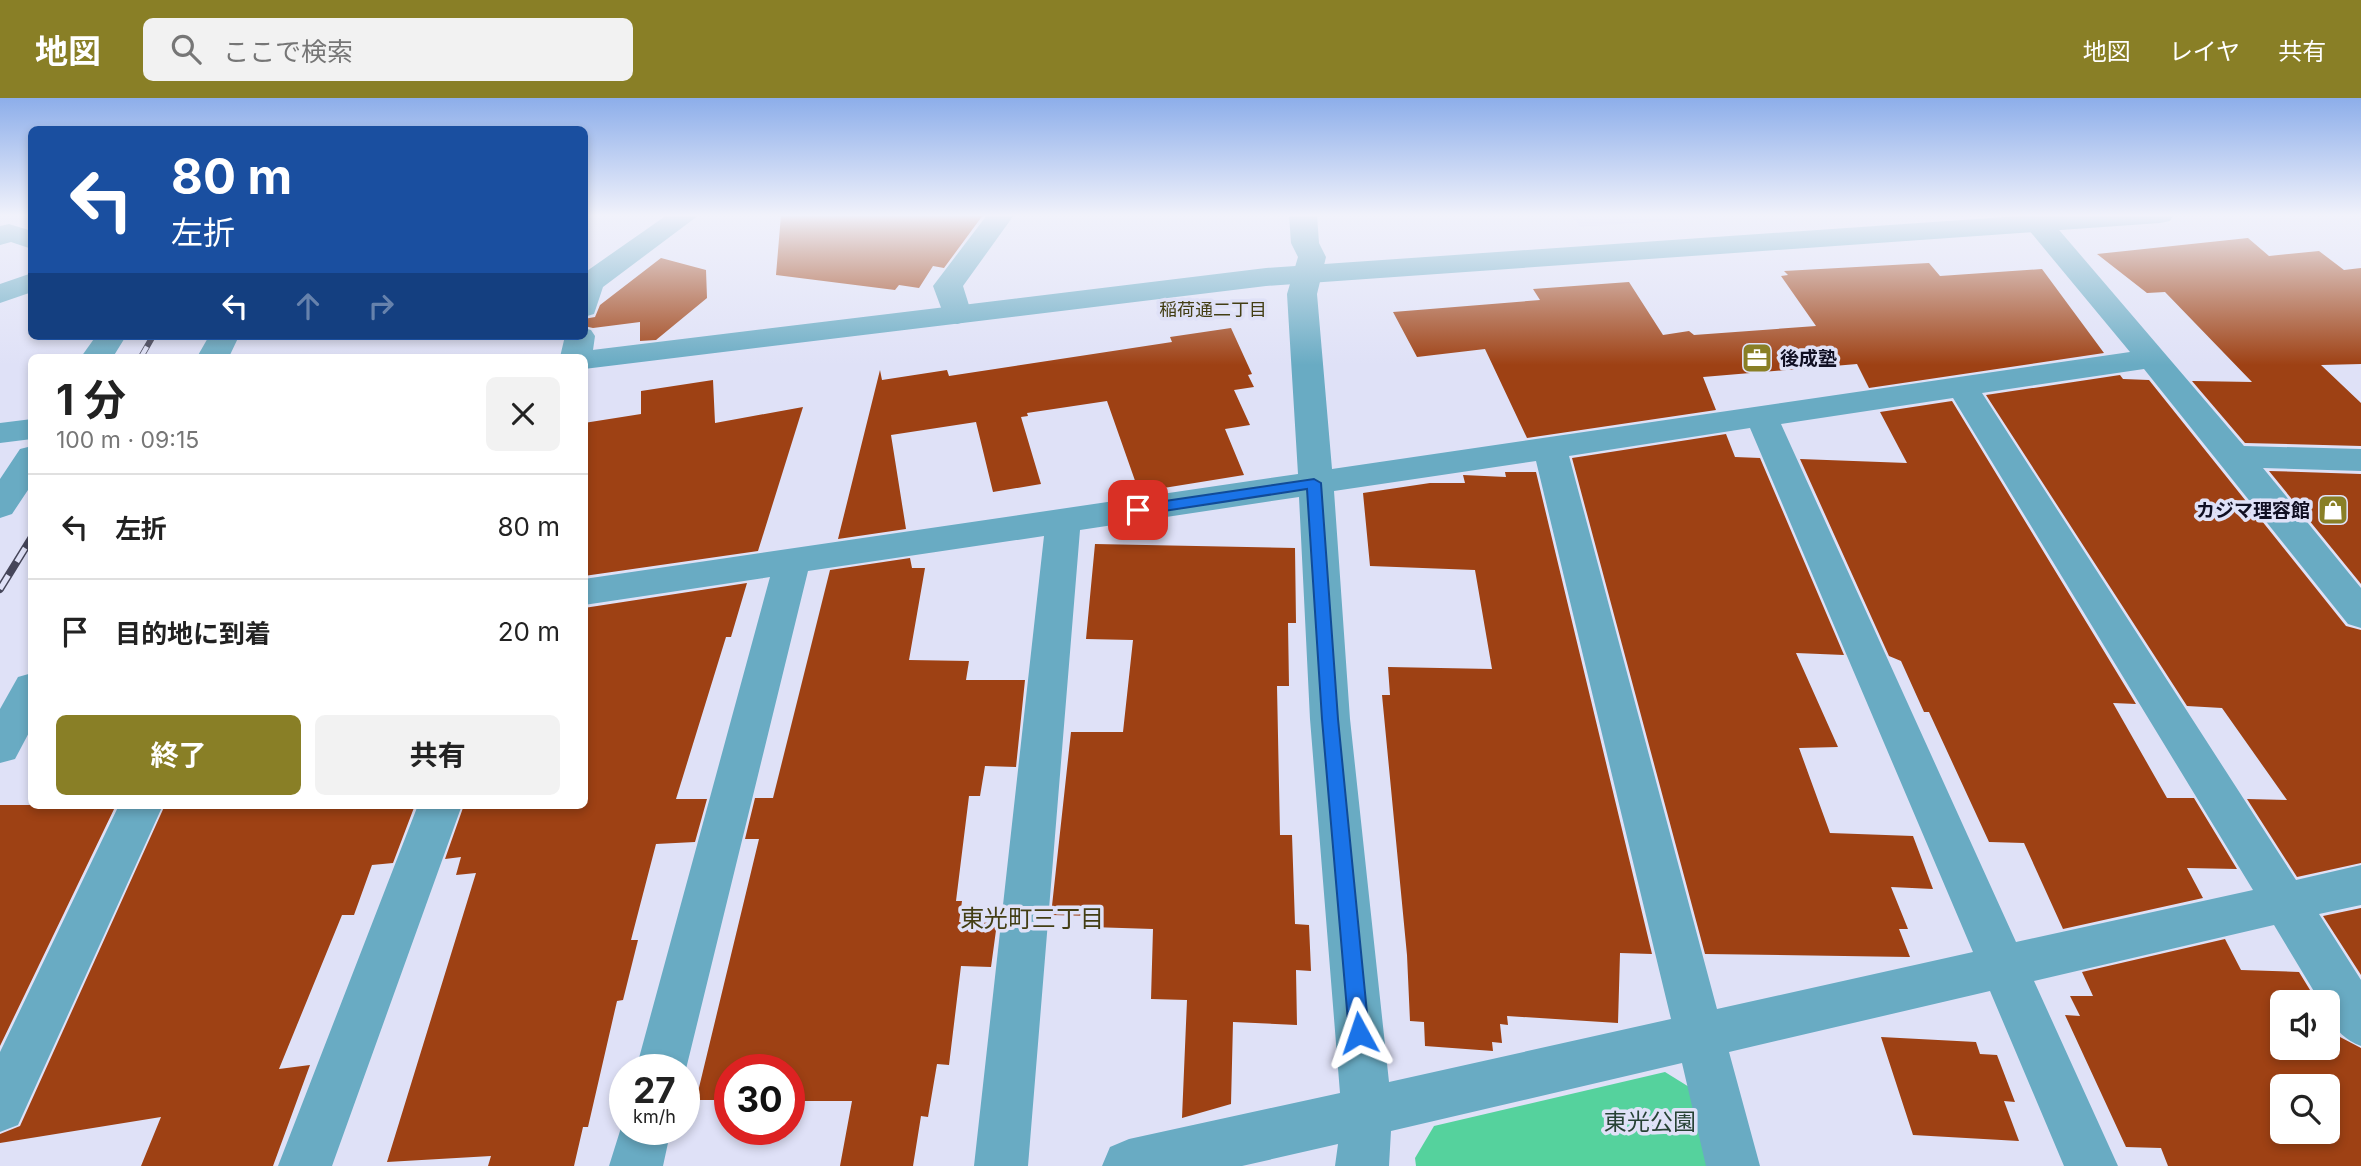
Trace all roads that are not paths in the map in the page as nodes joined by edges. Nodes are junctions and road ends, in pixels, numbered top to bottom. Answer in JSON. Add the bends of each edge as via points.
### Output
{"nodes":[{"id":1,"x":615,"y":265,"type":"edge"},
{"id":2,"x":964,"y":265,"type":"edge"},
{"id":3,"x":1310,"y":265,"type":"edge"},
{"id":4,"x":1439,"y":265,"type":"edge"},
{"id":5,"x":2073,"y":265,"type":"edge"},
{"id":6,"x":1308,"y":274,"type":"junction"},
{"id":7,"x":28,"y":284,"type":"edge"},
{"id":8,"x":588,"y":288,"type":"edge"},
{"id":9,"x":0,"y":294,"type":"edge"},
{"id":10,"x":957,"y":315,"type":"junction"},
{"id":11,"x":2152,"y":358,"type":"junction"},
{"id":12,"x":588,"y":360,"type":"edge"},
{"id":13,"x":1962,"y":386,"type":"junction"},
{"id":14,"x":1760,"y":416,"type":"junction"},
{"id":15,"x":28,"y":430,"type":"edge"},
{"id":16,"x":0,"y":433,"type":"edge"},
{"id":17,"x":1550,"y":448,"type":"junction"},
{"id":18,"x":2235,"y":456,"type":"junction"},
{"id":19,"x":2361,"y":460,"type":"edge"},
{"id":20,"x":28,"y":463,"type":"edge"},
{"id":21,"x":1314,"y":483,"type":"junction"},
{"id":22,"x":0,"y":506,"type":"edge"},
{"id":23,"x":1063,"y":521,"type":"junction"},
{"id":24,"x":792,"y":562,"type":"junction"},
{"id":25,"x":588,"y":591,"type":"edge"},
{"id":26,"x":2361,"y":614,"type":"edge"},
{"id":27,"x":28,"y":695,"type":"edge"},
{"id":28,"x":0,"y":747,"type":"edge"},
{"id":29,"x":139,"y":809,"type":"edge"},
{"id":30,"x":439,"y":809,"type":"edge"},
{"id":31,"x":2361,"y":885,"type":"edge"},
{"id":32,"x":2286,"y":902,"type":"junction"},
{"id":33,"x":2004,"y":967,"type":"junction"},
{"id":34,"x":2361,"y":1023,"type":"edge"},
{"id":35,"x":1699,"y":1038,"type":"junction"},
{"id":36,"x":665,"y":1054,"type":"edge"},
{"id":37,"x":0,"y":1107,"type":"edge"},
{"id":38,"x":1367,"y":1112,"type":"junction"},
{"id":39,"x":641,"y":1145,"type":"edge"},
{"id":40,"x":305,"y":1166,"type":"edge"},
{"id":41,"x":636,"y":1166,"type":"edge"},
{"id":42,"x":1001,"y":1166,"type":"edge"},
{"id":43,"x":1129,"y":1166,"type":"edge"},
{"id":44,"x":1362,"y":1166,"type":"edge"},
{"id":45,"x":1733,"y":1166,"type":"edge"},
{"id":46,"x":2091,"y":1166,"type":"edge"}],
"edges":[{"from":1,"to":8,"type":"street"},
{"from":2,"to":10,"type":"street","via":[[948,286]]},
{"from":3,"to":6,"type":"street"},
{"from":4,"to":6,"type":"street"},
{"from":5,"to":11,"type":"street"},
{"from":6,"to":10,"type":"street"},
{"from":6,"to":21,"type":"street","via":[[1302,294]]},
{"from":7,"to":9,"type":"street"},
{"from":10,"to":12,"type":"street"},
{"from":11,"to":13,"type":"street"},
{"from":11,"to":18,"type":"street"},
{"from":13,"to":14,"type":"street"},
{"from":13,"to":32,"type":"street"},
{"from":14,"to":17,"type":"street"},
{"from":14,"to":33,"type":"street"},
{"from":15,"to":16,"type":"street"},
{"from":17,"to":21,"type":"street"},
{"from":17,"to":35,"type":"street"},
{"from":18,"to":19,"type":"street"},
{"from":18,"to":26,"type":"street"},
{"from":20,"to":22,"type":"street"},
{"from":21,"to":23,"type":"street"},
{"from":21,"to":38,"type":"street","via":[[1330,719]]},
{"from":23,"to":24,"type":"street"},
{"from":23,"to":42,"type":"street"},
{"from":24,"to":25,"type":"street"},
{"from":24,"to":36,"type":"street"},
{"from":27,"to":28,"type":"street"},
{"from":29,"to":37,"type":"street"},
{"from":30,"to":40,"type":"street"},
{"from":31,"to":32,"type":"street"},
{"from":32,"to":33,"type":"street"},
{"from":32,"to":34,"type":"street"},
{"from":33,"to":35,"type":"street"},
{"from":33,"to":46,"type":"street"},
{"from":35,"to":38,"type":"street"},
{"from":35,"to":45,"type":"street"},
{"from":38,"to":43,"type":"street"},
{"from":38,"to":44,"type":"street"},
{"from":39,"to":41,"type":"street"}]}
